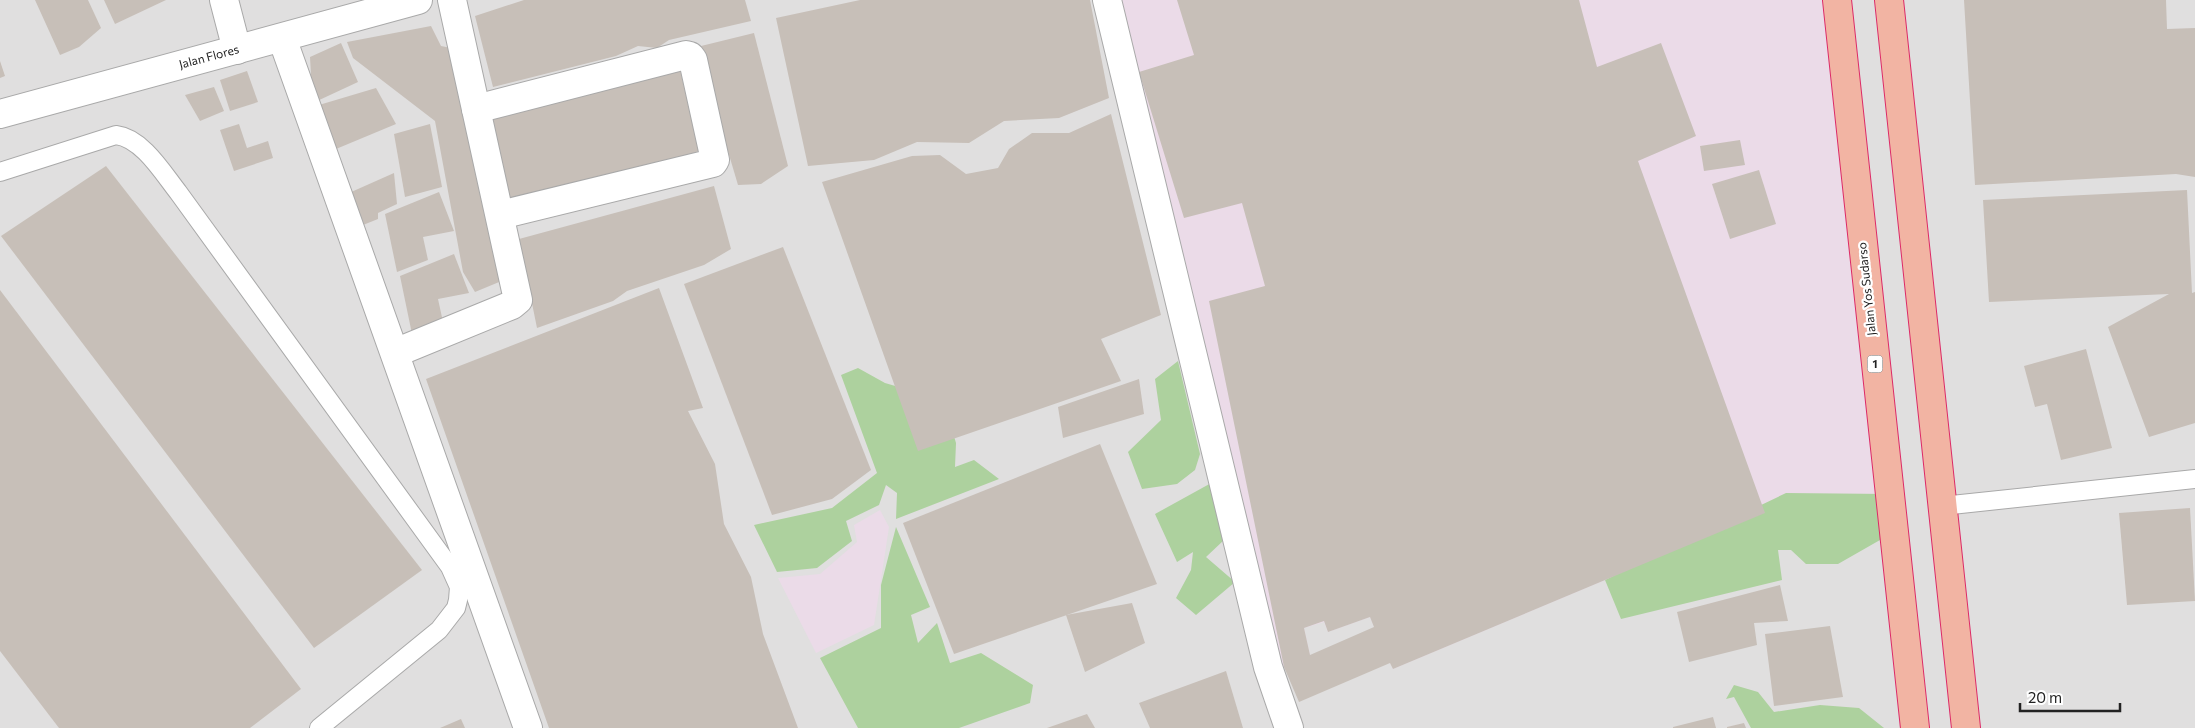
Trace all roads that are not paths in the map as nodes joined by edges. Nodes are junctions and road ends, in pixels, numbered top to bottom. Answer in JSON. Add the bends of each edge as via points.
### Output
{"nodes":[{"id":1,"x":224,"y":0,"type":"edge"},
{"id":2,"x":418,"y":0,"type":"edge"},
{"id":3,"x":452,"y":0,"type":"edge"},
{"id":4,"x":1106,"y":0,"type":"edge"},
{"id":5,"x":1837,"y":0,"type":"edge"},
{"id":6,"x":1888,"y":0,"type":"edge"},
{"id":7,"x":282,"y":38,"type":"junction"},
{"id":8,"x":237,"y":50,"type":"junction"},
{"id":9,"x":476,"y":109,"type":"junction"},
{"id":10,"x":0,"y":114,"type":"edge"},
{"id":11,"x":0,"y":172,"type":"edge"},
{"id":12,"x":500,"y":215,"type":"junction"},
{"id":13,"x":395,"y":352,"type":"junction"},
{"id":14,"x":2195,"y":479,"type":"edge"},
{"id":15,"x":1942,"y":506,"type":"junction"},
{"id":16,"x":319,"y":728,"type":"edge"},
{"id":17,"x":528,"y":728,"type":"edge"},
{"id":18,"x":1289,"y":728,"type":"edge"},
{"id":19,"x":1915,"y":728,"type":"edge"},
{"id":20,"x":1966,"y":728,"type":"edge"}],
"edges":[{"from":1,"to":8,"type":"street"},
{"from":2,"to":7,"type":"street","name":"Jalan Flores"},
{"from":3,"to":9,"type":"street"},
{"from":4,"to":18,"type":"street","via":[[1268,667]]},
{"from":5,"to":19,"type":"highway","name":"Jalan Yos Sudarso","number":"1"},
{"from":6,"to":15,"type":"highway"},
{"from":7,"to":8,"type":"street","name":"Jalan Flores"},
{"from":7,"to":13,"type":"street"},
{"from":8,"to":10,"type":"street","name":"Jalan Flores"},
{"from":9,"to":12,"type":"street"},
{"from":9,"to":12,"type":"street","via":[[686,55],[693,60],[715,160],[713,163]]},
{"from":11,"to":16,"type":"lane","via":[[116,135],[126,136],[139,145],[178,192],[450,567],[459,587],[458,600],[456,608],[439,630]]},
{"from":12,"to":13,"type":"street","via":[[518,300]]},
{"from":13,"to":17,"type":"street"},
{"from":14,"to":15,"type":"lane"},
{"from":15,"to":20,"type":"highway"}]}
